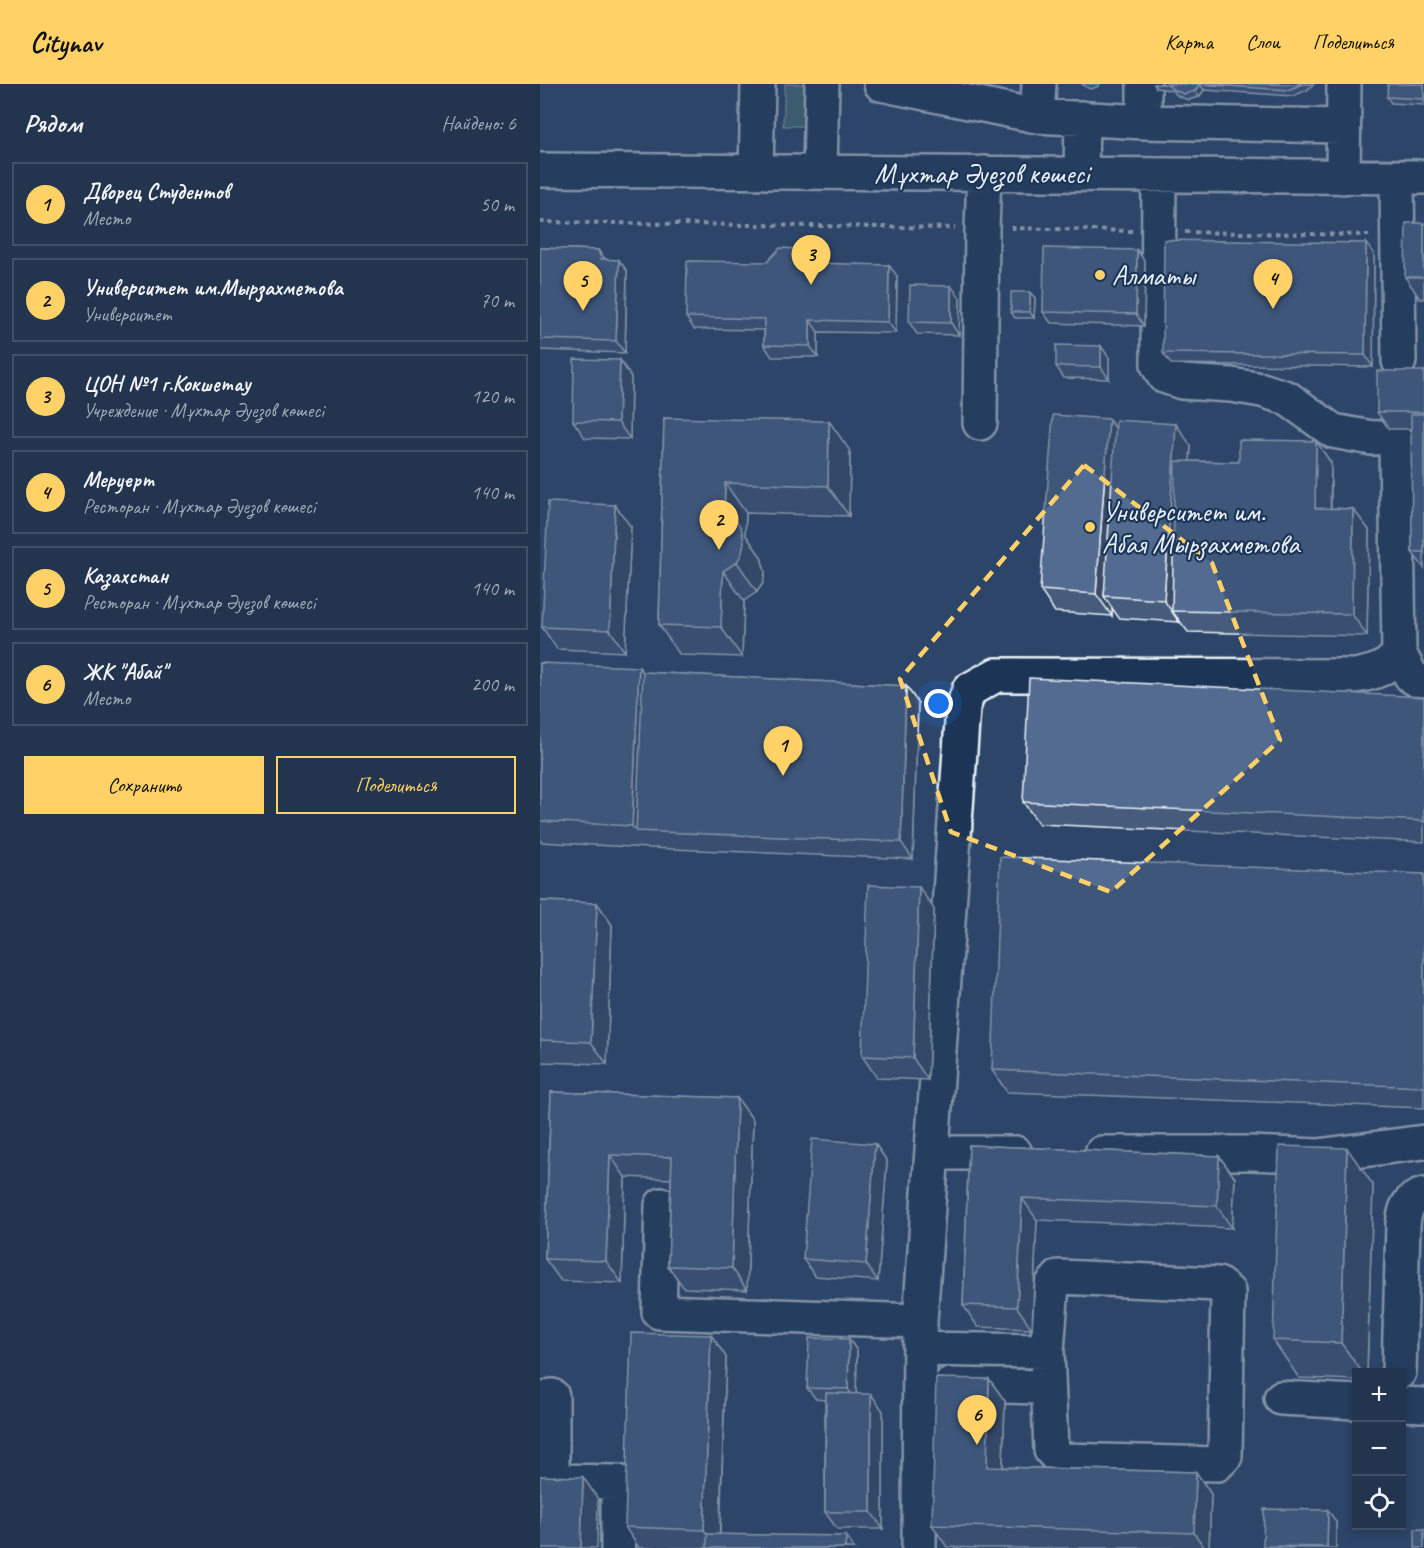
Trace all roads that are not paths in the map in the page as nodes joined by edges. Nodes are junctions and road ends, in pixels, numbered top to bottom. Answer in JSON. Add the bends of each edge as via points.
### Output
{"nodes":[{"id":1,"x":758,"y":84,"type":"edge"},
{"id":2,"x":822,"y":84,"type":"edge"},
{"id":3,"x":881,"y":84,"type":"edge"},
{"id":4,"x":1039,"y":84,"type":"edge"},
{"id":5,"x":1144,"y":84,"type":"edge"},
{"id":6,"x":1344,"y":84,"type":"edge"},
{"id":7,"x":1037,"y":116,"type":"junction"},
{"id":8,"x":1082,"y":118,"type":"junction"},
{"id":9,"x":1144,"y":122,"type":"junction"},
{"id":10,"x":1342,"y":126,"type":"junction"},
{"id":11,"x":540,"y":170,"type":"edge"},
{"id":12,"x":756,"y":172,"type":"junction"},
{"id":13,"x":820,"y":172,"type":"junction"},
{"id":14,"x":984,"y":173,"type":"junction"},
{"id":15,"x":1081,"y":174,"type":"junction"},
{"id":16,"x":1159,"y":175,"type":"junction"},
{"id":17,"x":1342,"y":177,"type":"junction"},
{"id":18,"x":1410,"y":177,"type":"edge"},
{"id":19,"x":1411,"y":314,"type":"edge"},
{"id":20,"x":1399,"y":361,"type":"dead end"},
{"id":21,"x":980,"y":423,"type":"dead end"},
{"id":22,"x":1399,"y":653,"type":"junction"},
{"id":23,"x":1424,"y":684,"type":"edge"},
{"id":24,"x":1424,"y":1142,"type":"edge"},
{"id":25,"x":933,"y":1153,"type":"junction"},
{"id":26,"x":1040,"y":1153,"type":"edge"},
{"id":27,"x":1076,"y":1153,"type":"edge"},
{"id":28,"x":1424,"y":1195,"type":"edge"},
{"id":29,"x":662,"y":1205,"type":"dead end"},
{"id":30,"x":920,"y":1335,"type":"junction"},
{"id":31,"x":1047,"y":1350,"type":"junction"},
{"id":32,"x":1399,"y":1368,"type":"edge"},
{"id":33,"x":920,"y":1385,"type":"junction"},
{"id":34,"x":1047,"y":1387,"type":"junction"},
{"id":35,"x":552,"y":1396,"type":"dead end"},
{"id":36,"x":1281,"y":1398,"type":"dead end"},
{"id":37,"x":1352,"y":1402,"type":"edge"},
{"id":38,"x":1406,"y":1404,"type":"edge"},
{"id":39,"x":1424,"y":1405,"type":"edge"},
{"id":40,"x":618,"y":1548,"type":"edge"},
{"id":41,"x":919,"y":1548,"type":"edge"}],
"edges":[{"from":1,"to":12,"type":"street"},
{"from":2,"to":13,"type":"street"},
{"from":3,"to":7,"type":"street"},
{"from":4,"to":7,"type":"street"},
{"from":5,"to":9,"type":"street"},
{"from":6,"to":10,"type":"street"},
{"from":7,"to":8,"type":"street"},
{"from":8,"to":9,"type":"street"},
{"from":8,"to":15,"type":"street"},
{"from":9,"to":10,"type":"street"},
{"from":10,"to":17,"type":"street"},
{"from":11,"to":12,"type":"street","name":"Мұхтар Әуезов көшесі"},
{"from":12,"to":13,"type":"street","name":"Мұхтар Әуезов көшесі"},
{"from":13,"to":14,"type":"street","name":"Мұхтар Әуезов көшесі"},
{"from":14,"to":15,"type":"street","name":"Мұхтар Әуезов көшесі"},
{"from":14,"to":21,"type":"street"},
{"from":15,"to":16,"type":"street","name":"Мұхтар Әуезов көшесі"},
{"from":16,"to":17,"type":"street","name":"Мұхтар Әуезов көшесі"},
{"from":16,"to":22,"type":"street","via":[[1158,365],[1164,376],[1182,382],[1262,390],[1287,398],[1333,431],[1395,440]]},
{"from":17,"to":18,"type":"street","name":"Мұхтар Әуезов көшесі"},
{"from":18,"to":19,"type":"street"},
{"from":19,"to":20,"type":"street"},
{"from":22,"to":23,"type":"street","via":[[1411,676]]},
{"from":22,"to":25,"type":"street","via":[[1381,669],[1355,676],[996,675],[969,690],[963,708]]},
{"from":24,"to":27,"type":"street","via":[[1318,1156]]},
{"from":25,"to":26,"type":"street"},
{"from":25,"to":30,"type":"street"},
{"from":28,"to":32,"type":"street","via":[[1415,1197],[1404,1214]]},
{"from":29,"to":30,"type":"street","via":[[659,1312]]},
{"from":30,"to":31,"type":"street"},
{"from":30,"to":33,"type":"street"},
{"from":31,"to":34,"type":"street"},
{"from":31,"to":34,"type":"street","via":[[1052,1285],[1059,1277],[1218,1284],[1228,1292],[1225,1456],[1217,1464],[1060,1460],[1051,1450]]},
{"from":33,"to":34,"type":"street"},
{"from":33,"to":41,"type":"street"},
{"from":35,"to":40,"type":"street","via":[[552,1481],[618,1482]]},
{"from":36,"to":37,"type":"street"},
{"from":38,"to":39,"type":"street"}]}
